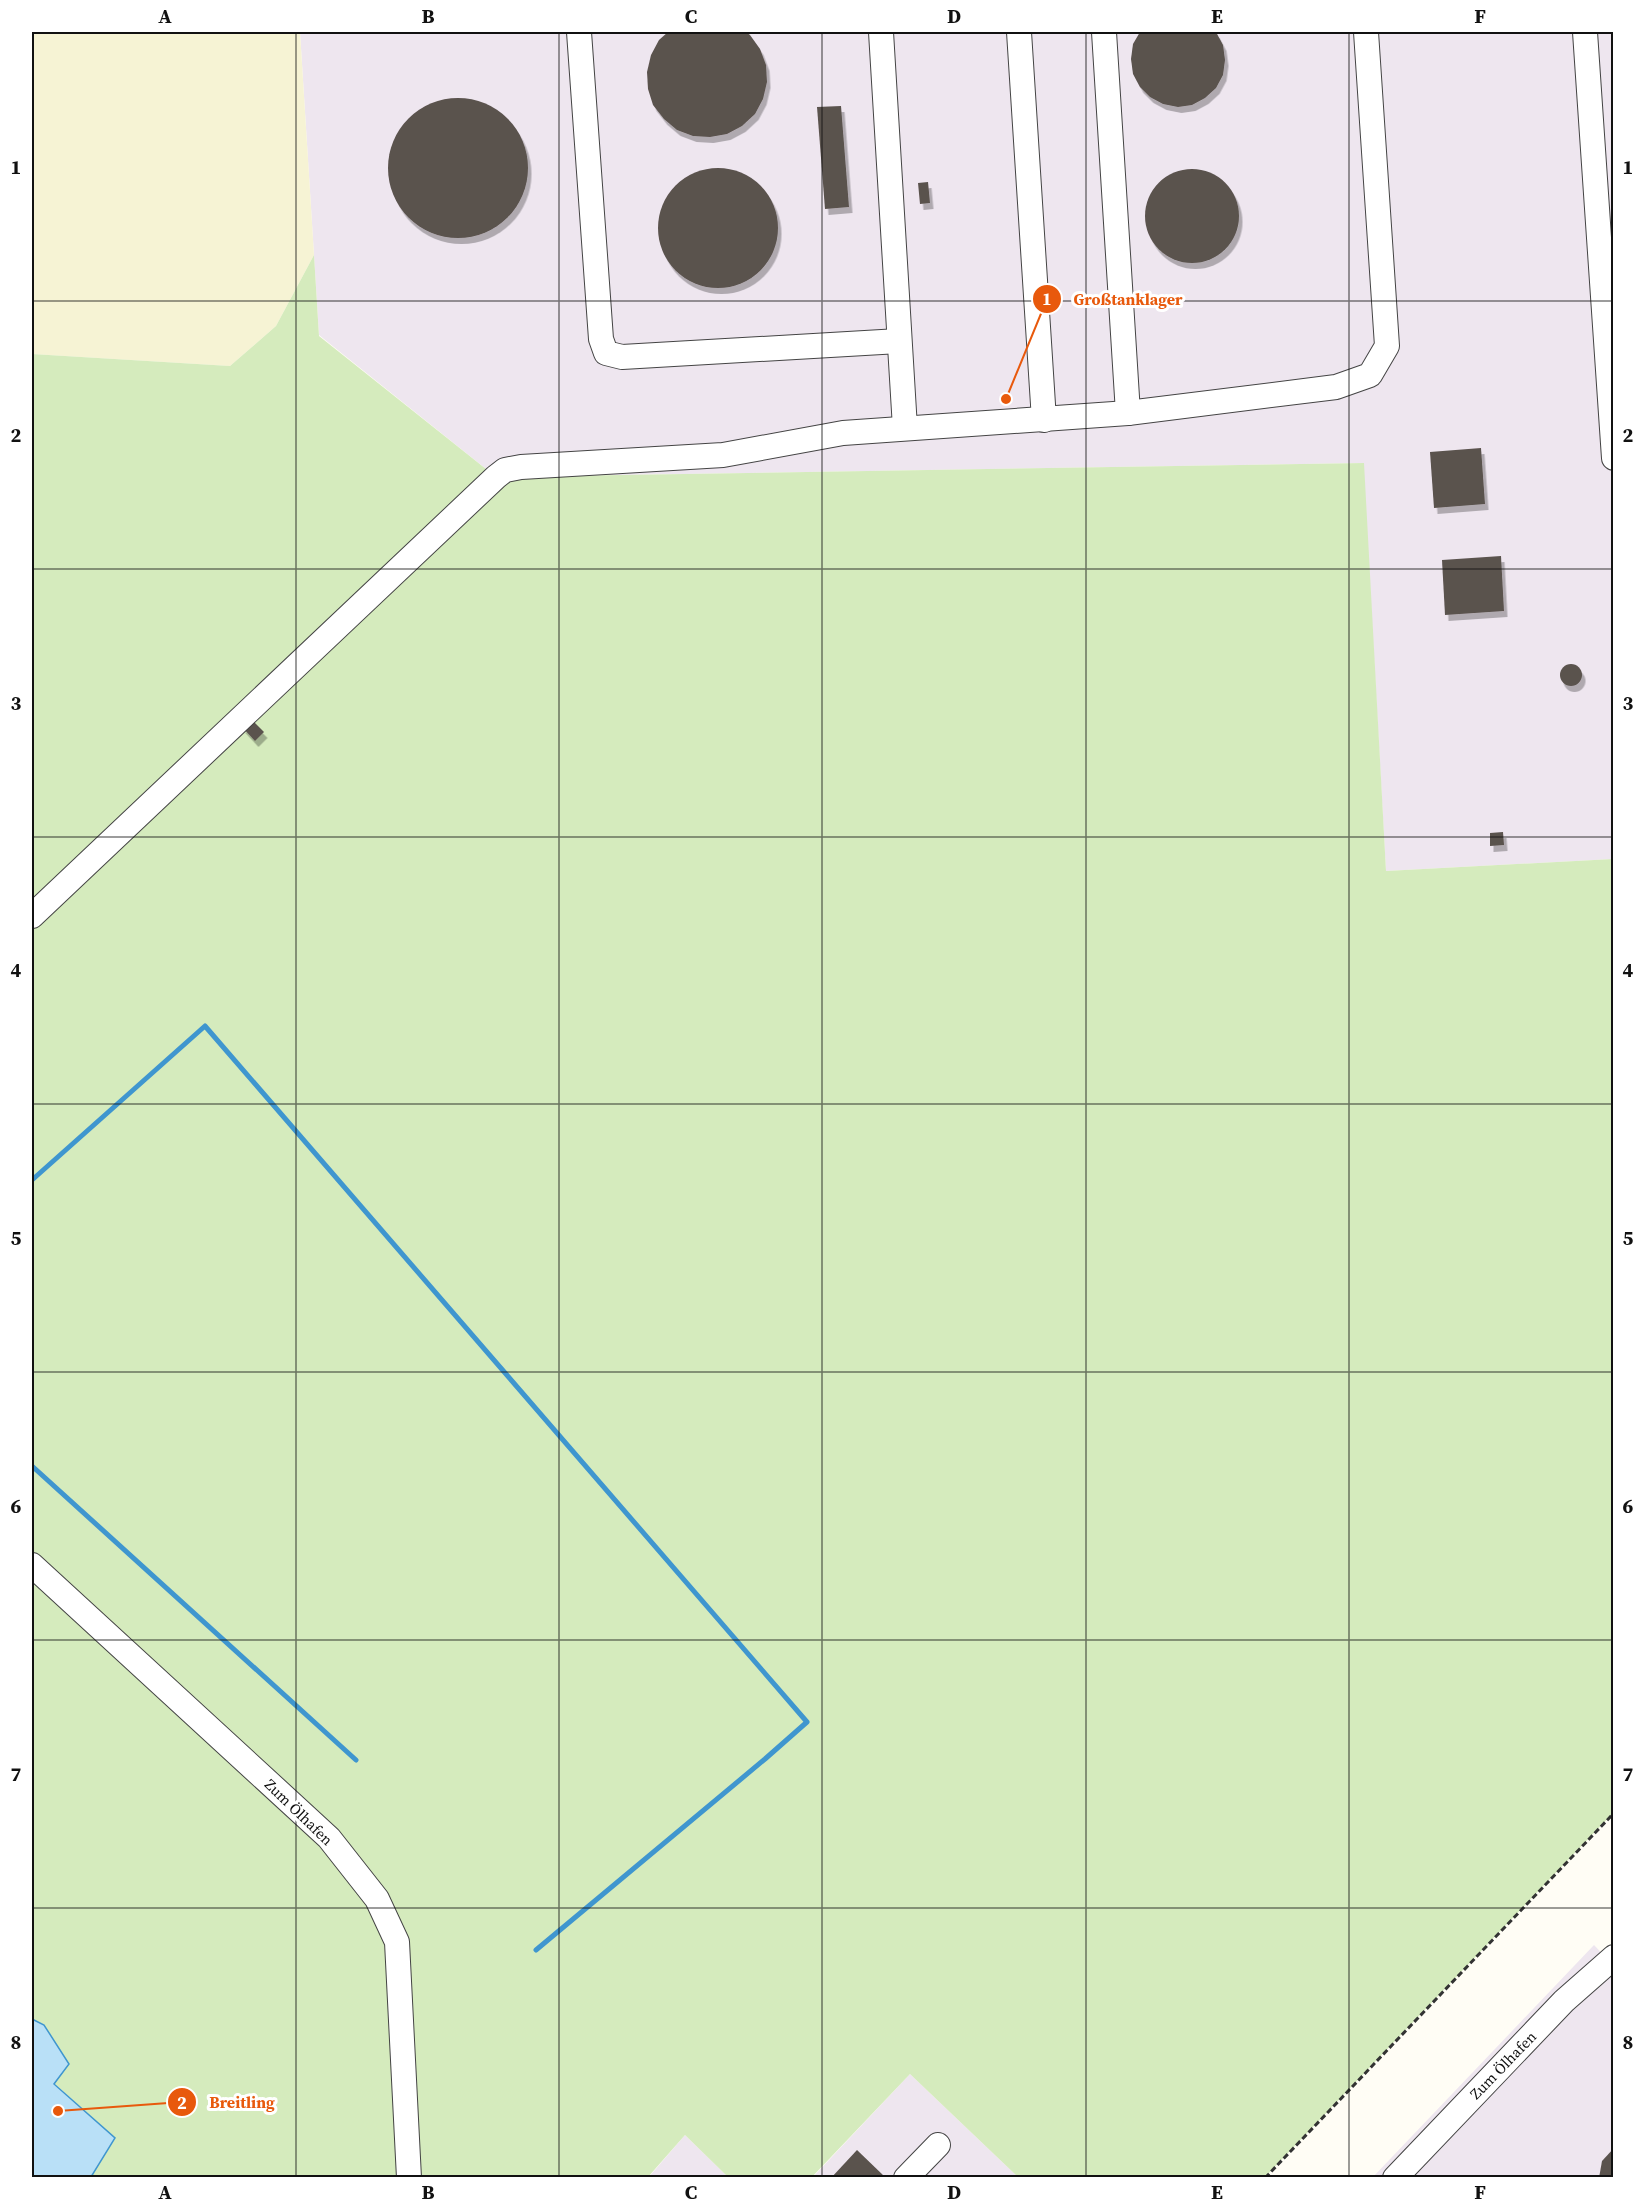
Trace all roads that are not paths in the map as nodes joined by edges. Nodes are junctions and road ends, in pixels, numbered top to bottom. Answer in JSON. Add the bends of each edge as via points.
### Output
{"nodes":[{"id":1,"x":579,"y":32,"type":"edge"},
{"id":2,"x":881,"y":32,"type":"edge"},
{"id":3,"x":1018,"y":32,"type":"edge"},
{"id":4,"x":1104,"y":32,"type":"edge"},
{"id":5,"x":1366,"y":32,"type":"edge"},
{"id":6,"x":1585,"y":32,"type":"edge"},
{"id":7,"x":900,"y":341,"type":"junction"},
{"id":8,"x":1611,"y":370,"type":"edge"},
{"id":9,"x":1128,"y":413,"type":"junction"},
{"id":10,"x":1044,"y":420,"type":"junction"},
{"id":11,"x":905,"y":428,"type":"junction"},
{"id":12,"x":1614,"y":458,"type":"edge"},
{"id":13,"x":32,"y":916,"type":"edge"},
{"id":14,"x":32,"y":1565,"type":"edge"},
{"id":15,"x":1611,"y":1963,"type":"edge"},
{"id":16,"x":938,"y":2145,"type":"dead end"},
{"id":17,"x":409,"y":2178,"type":"edge"},
{"id":18,"x":906,"y":2178,"type":"edge"},
{"id":19,"x":1395,"y":2178,"type":"edge"}],
"edges":[{"from":1,"to":7,"type":"lane","via":[[601,339],[606,353],[622,357]]},
{"from":2,"to":7,"type":"lane"},
{"from":3,"to":10,"type":"lane"},
{"from":4,"to":9,"type":"lane"},
{"from":5,"to":9,"type":"lane","via":[[1387,346],[1370,375],[1336,387]]},
{"from":6,"to":8,"type":"lane"},
{"from":7,"to":11,"type":"lane"},
{"from":8,"to":12,"type":"lane"},
{"from":9,"to":10,"type":"lane"},
{"from":10,"to":11,"type":"lane"},
{"from":11,"to":13,"type":"lane","via":[[843,433],[723,455],[505,470]]},
{"from":14,"to":17,"type":"lane","name":"Zum Ölhafen","via":[[329,1838],[377,1899],[397,1942]]},
{"from":15,"to":19,"type":"lane","name":"Zum Ölhafen","via":[[1564,2001]]},
{"from":16,"to":18,"type":"lane"}]}
